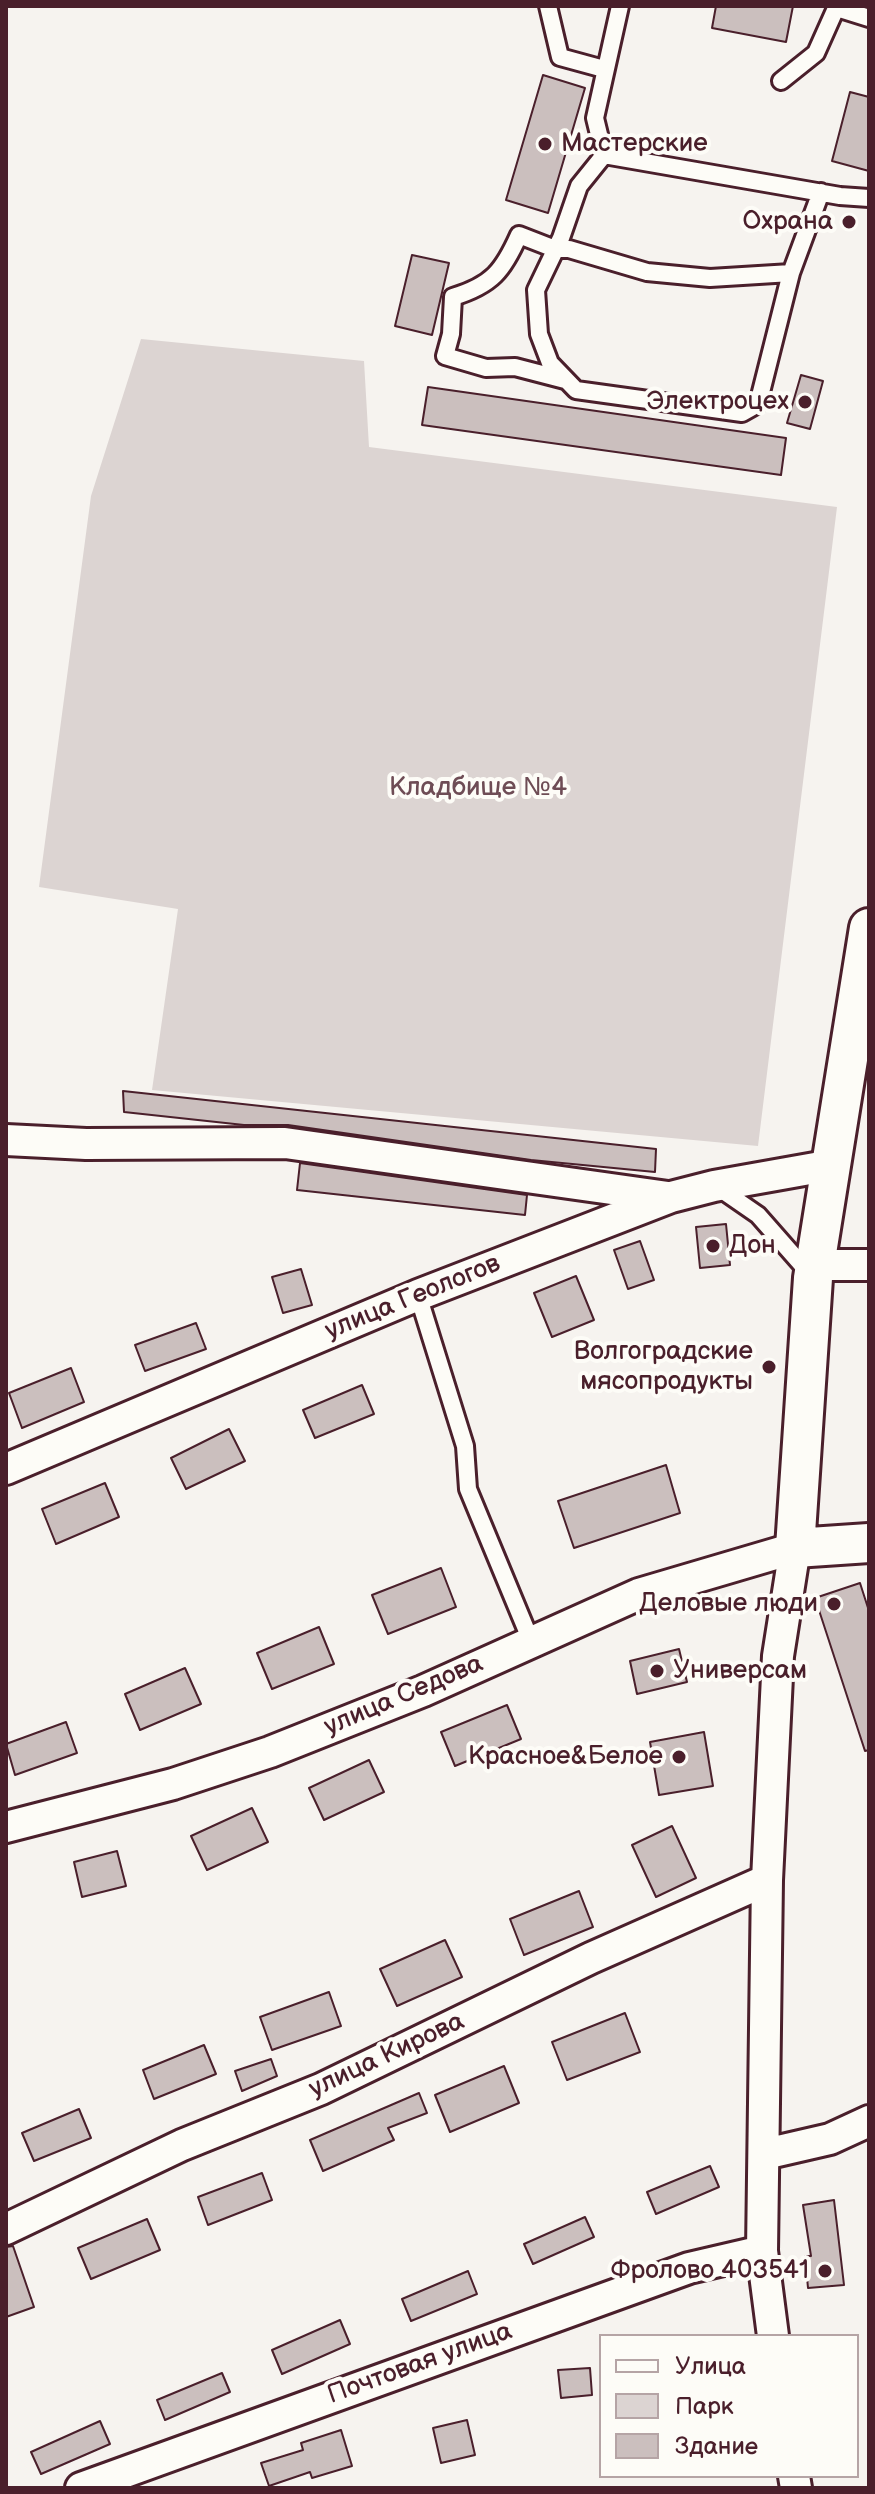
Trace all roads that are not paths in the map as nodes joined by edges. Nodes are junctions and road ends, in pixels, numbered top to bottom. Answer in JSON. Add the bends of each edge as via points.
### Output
{"nodes":[{"id":1,"x":548,"y":6,"type":"edge"},
{"id":2,"x":620,"y":6,"type":"edge"},
{"id":3,"x":837,"y":7,"type":"edge"},
{"id":4,"x":869,"y":18,"type":"edge"},
{"id":5,"x":604,"y":69,"type":"junction"},
{"id":6,"x":781,"y":81,"type":"dead end"},
{"id":7,"x":604,"y":155,"type":"junction"},
{"id":8,"x":821,"y":192,"type":"junction"},
{"id":9,"x":869,"y":198,"type":"edge"},
{"id":10,"x":555,"y":249,"type":"junction"},
{"id":11,"x":791,"y":273,"type":"junction"},
{"id":12,"x":566,"y":380,"type":"junction"},
{"id":13,"x":869,"y":928,"type":"edge"},
{"id":14,"x":6,"y":1140,"type":"edge"},
{"id":15,"x":832,"y":1165,"type":"junction"},
{"id":16,"x":714,"y":1186,"type":"junction"},
{"id":17,"x":671,"y":1197,"type":"junction"},
{"id":18,"x":869,"y":1265,"type":"edge"},
{"id":19,"x":814,"y":1272,"type":"junction"},
{"id":20,"x":418,"y":1295,"type":"junction"},
{"id":21,"x":6,"y":1469,"type":"edge"},
{"id":22,"x":869,"y":1543,"type":"edge"},
{"id":23,"x":795,"y":1548,"type":"junction"},
{"id":24,"x":531,"y":1641,"type":"junction"},
{"id":25,"x":6,"y":1827,"type":"edge"},
{"id":26,"x":767,"y":1880,"type":"junction"},
{"id":27,"x":869,"y":2121,"type":"edge"},
{"id":28,"x":765,"y":2154,"type":"junction"},
{"id":29,"x":6,"y":2229,"type":"edge"},
{"id":30,"x":762,"y":2251,"type":"junction"},
{"id":31,"x":773,"y":2334,"type":"edge"},
{"id":32,"x":81,"y":2488,"type":"edge"}],
"edges":[{"from":1,"to":5,"type":"lane","via":[[560,57]]},
{"from":2,"to":5,"type":"lane"},
{"from":3,"to":4,"type":"lane"},
{"from":3,"to":6,"type":"lane","via":[[816,53]]},
{"from":5,"to":7,"type":"lane","via":[[595,118]]},
{"from":7,"to":8,"type":"lane"},
{"from":7,"to":10,"type":"lane","via":[[579,186]]},
{"from":8,"to":9,"type":"lane"},
{"from":8,"to":11,"type":"lane"},
{"from":10,"to":11,"type":"lane","via":[[663,274],[710,278]]},
{"from":10,"to":12,"type":"lane","via":[[536,290],[539,334],[550,363]]},
{"from":10,"to":12,"type":"lane","via":[[519,235],[505,267],[478,289],[453,297],[445,356]]},
{"from":11,"to":12,"type":"lane","via":[[758,404],[742,413],[576,390]]},
{"from":13,"to":15,"type":"street"},
{"from":14,"to":17,"type":"street","via":[[285,1143]]},
{"from":15,"to":16,"type":"street","name":"улица Геологов"},
{"from":15,"to":19,"type":"street"},
{"from":16,"to":17,"type":"street","name":"улица Геологов"},
{"from":16,"to":19,"type":"lane","via":[[758,1215]]},
{"from":17,"to":20,"type":"street","name":"улица Геологов"},
{"from":18,"to":19,"type":"street"},
{"from":19,"to":23,"type":"street"},
{"from":20,"to":21,"type":"street","name":"улица Геологов"},
{"from":20,"to":24,"type":"lane","via":[[465,1446],[468,1489]]},
{"from":22,"to":23,"type":"street"},
{"from":23,"to":24,"type":"street","name":"улица Седова","via":[[639,1594]]},
{"from":23,"to":26,"type":"street","via":[[778,1656]]},
{"from":24,"to":25,"type":"street","name":"улица Седова","via":[[270,1752],[173,1784]]},
{"from":26,"to":28,"type":"street"},
{"from":26,"to":29,"type":"street","name":"улица Кирова","via":[[591,1958],[321,2089],[182,2145]]},
{"from":27,"to":28,"type":"street","via":[[830,2139]]},
{"from":28,"to":30,"type":"street"},
{"from":30,"to":31,"type":"street"},
{"from":30,"to":32,"type":"street","name":"Почтовая улица","via":[[689,2268]]}]}
